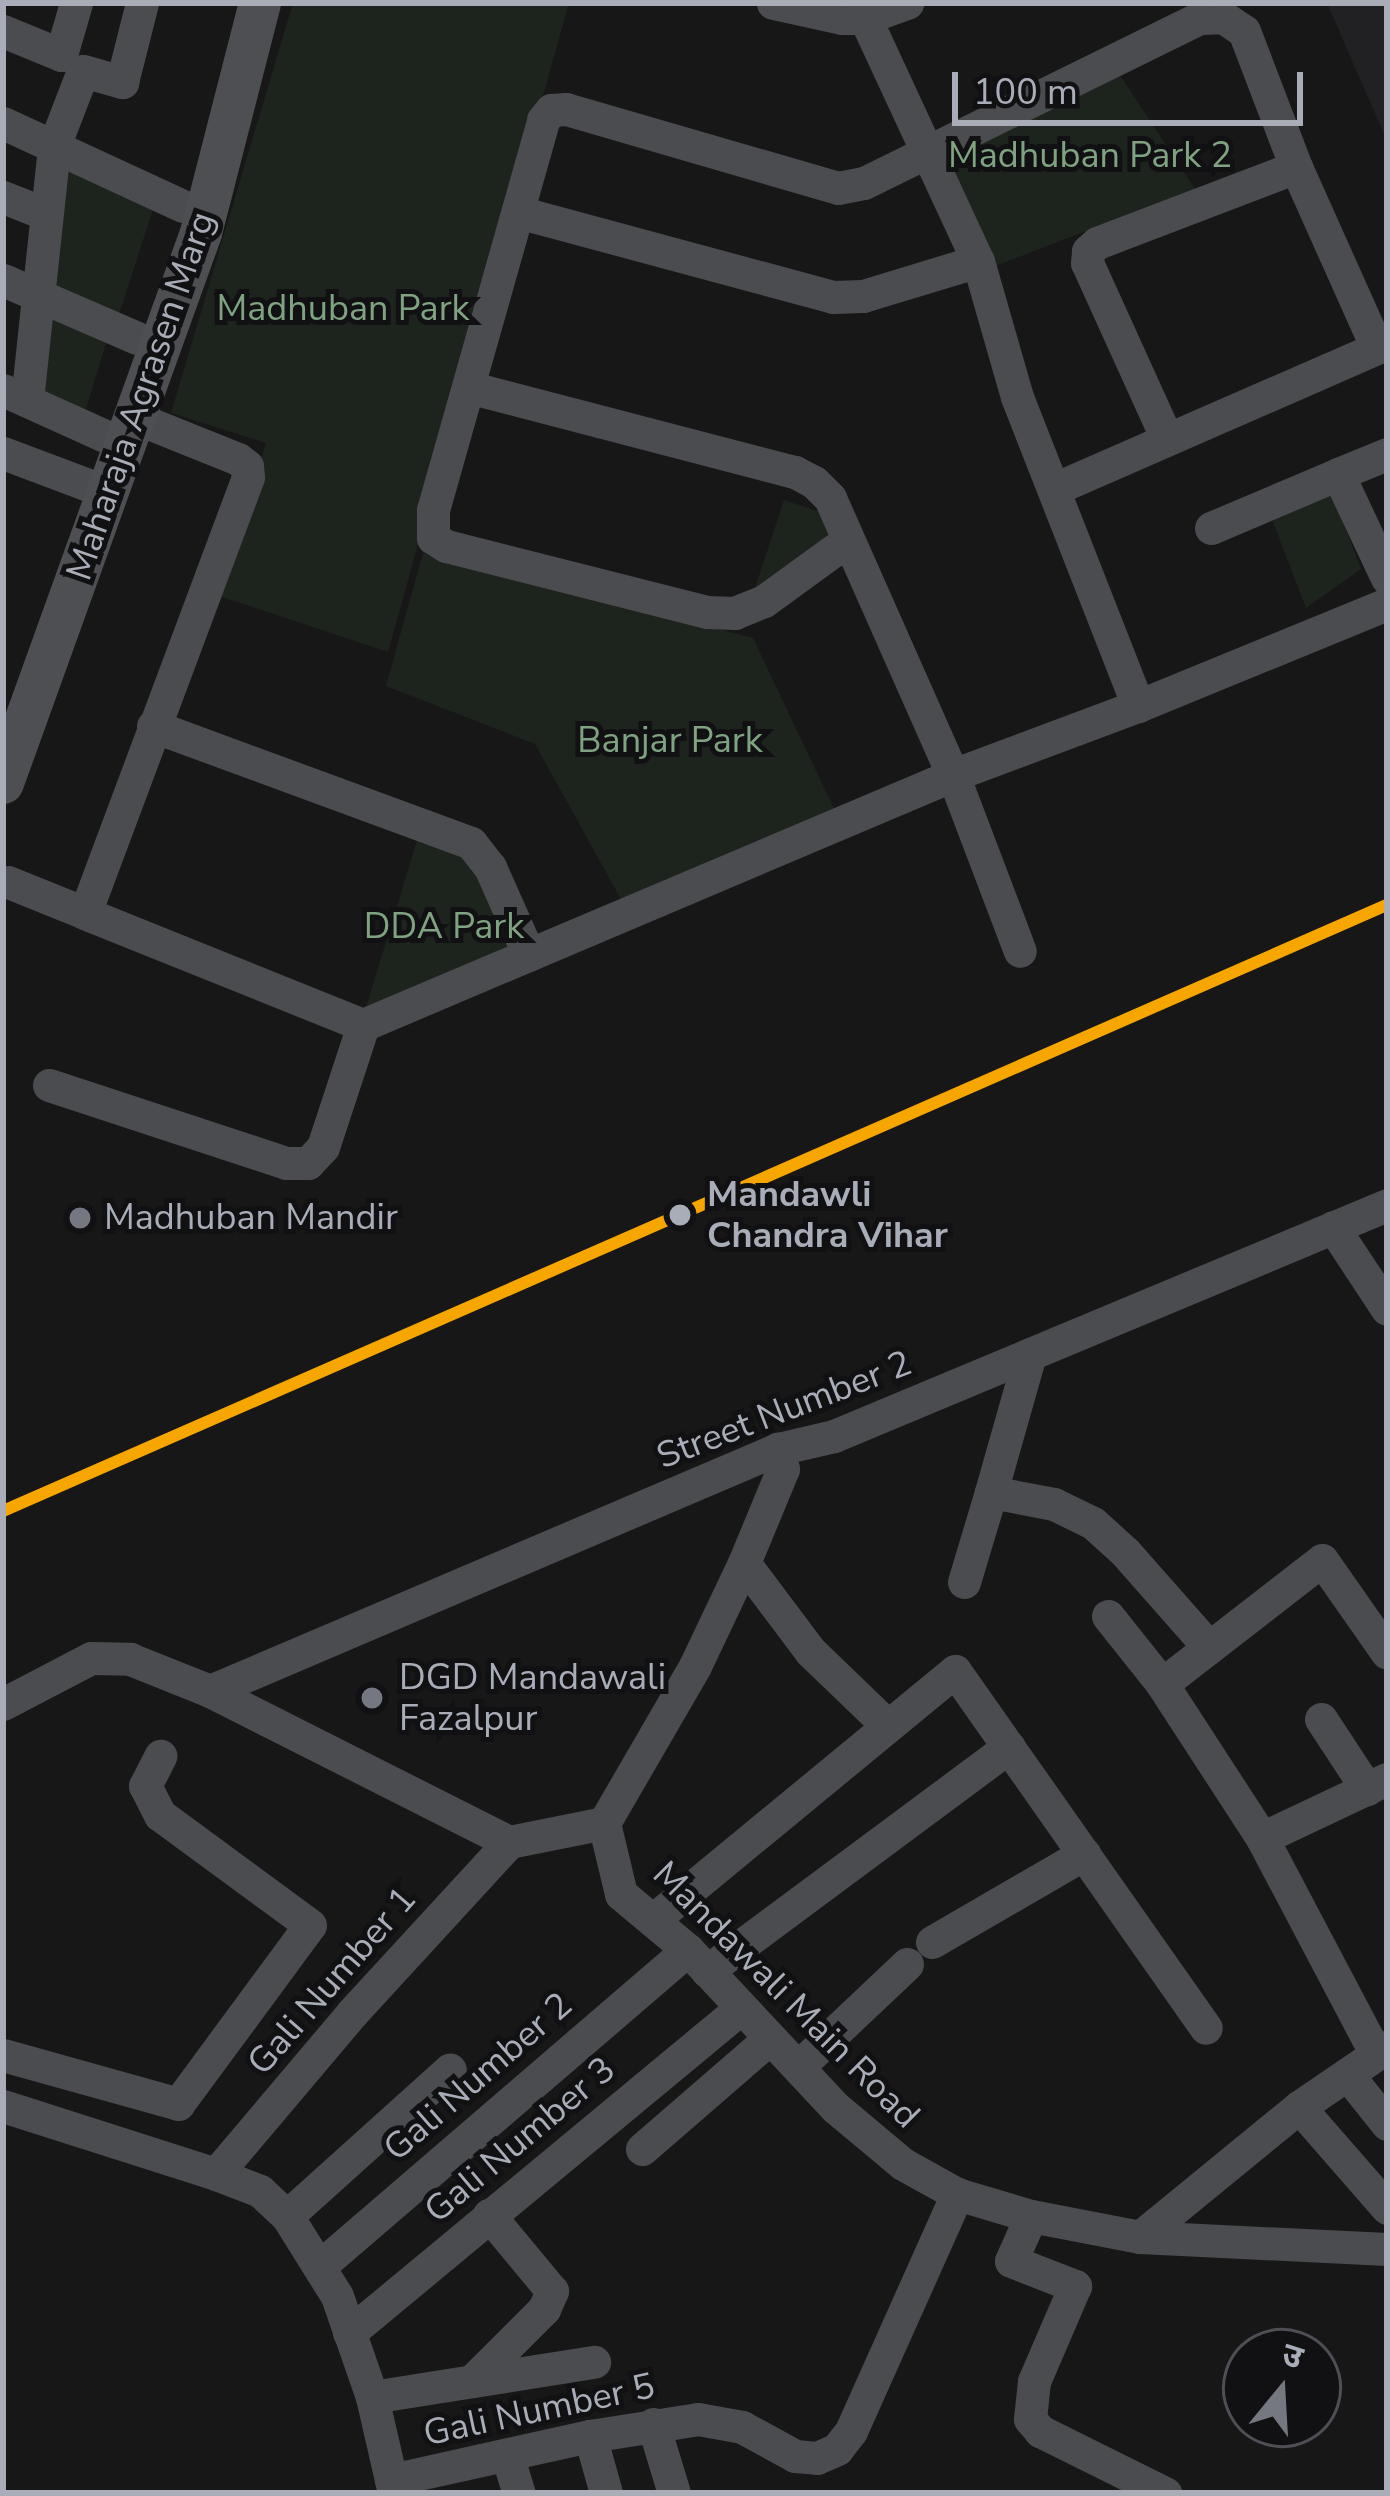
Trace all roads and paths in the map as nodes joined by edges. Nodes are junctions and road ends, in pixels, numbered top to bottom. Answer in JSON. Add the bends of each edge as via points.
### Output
{"nodes":[{"id":1,"x":76,"y":3,"type":"edge"},
{"id":2,"x":142,"y":3,"type":"edge"},
{"id":3,"x":234,"y":3,"type":"edge"},
{"id":4,"x":260,"y":3,"type":"edge"},
{"id":5,"x":773,"y":3,"type":"edge"},
{"id":6,"x":907,"y":3,"type":"edge"},
{"id":7,"x":864,"y":10,"type":"edge"},
{"id":8,"x":3,"y":31,"type":"edge"},
{"id":9,"x":3,"y":123,"type":"edge"},
{"id":10,"x":54,"y":146,"type":"junction"},
{"id":11,"x":924,"y":151,"type":"junction"},
{"id":12,"x":1296,"y":167,"type":"junction"},
{"id":13,"x":3,"y":196,"type":"edge"},
{"id":14,"x":183,"y":206,"type":"junction"},
{"id":15,"x":518,"y":212,"type":"junction"},
{"id":16,"x":46,"y":214,"type":"junction"},
{"id":17,"x":978,"y":261,"type":"junction"},
{"id":18,"x":3,"y":280,"type":"edge"},
{"id":19,"x":37,"y":294,"type":"junction"},
{"id":20,"x":154,"y":318,"type":"junction"},
{"id":21,"x":468,"y":388,"type":"junction"},
{"id":22,"x":15,"y":395,"type":"edge"},
{"id":23,"x":121,"y":428,"type":"junction"},
{"id":24,"x":1168,"y":439,"type":"junction"},
{"id":25,"x":3,"y":453,"type":"edge"},
{"id":26,"x":1387,"y":454,"type":"edge"},
{"id":27,"x":1338,"y":474,"type":"junction"},
{"id":28,"x":88,"y":485,"type":"junction"},
{"id":29,"x":1054,"y":489,"type":"junction"},
{"id":30,"x":1211,"y":528,"type":"dead end"},
{"id":31,"x":848,"y":540,"type":"junction"},
{"id":32,"x":1387,"y":578,"type":"edge"},
{"id":33,"x":1387,"y":604,"type":"edge"},
{"id":34,"x":3,"y":698,"type":"edge"},
{"id":35,"x":1138,"y":706,"type":"junction"},
{"id":36,"x":153,"y":726,"type":"junction"},
{"id":37,"x":953,"y":775,"type":"junction"},
{"id":38,"x":3,"y":783,"type":"edge"},
{"id":39,"x":8,"y":882,"type":"dead end"},
{"id":40,"x":85,"y":913,"type":"junction"},
{"id":41,"x":1020,"y":951,"type":"dead end"},
{"id":42,"x":530,"y":955,"type":"junction"},
{"id":43,"x":363,"y":1025,"type":"junction"},
{"id":44,"x":49,"y":1085,"type":"dead end"},
{"id":45,"x":1387,"y":1205,"type":"edge"},
{"id":46,"x":1333,"y":1227,"type":"junction"},
{"id":47,"x":1387,"y":1310,"type":"edge"},
{"id":48,"x":1030,"y":1354,"type":"junction"},
{"id":49,"x":778,"y":1449,"type":"junction"},
{"id":50,"x":991,"y":1492,"type":"junction"},
{"id":51,"x":744,"y":1563,"type":"junction"},
{"id":52,"x":964,"y":1582,"type":"dead end"},
{"id":53,"x":1108,"y":1616,"type":"dead end"},
{"id":54,"x":1208,"y":1646,"type":"junction"},
{"id":55,"x":1387,"y":1653,"type":"edge"},
{"id":56,"x":1162,"y":1684,"type":"junction"},
{"id":57,"x":210,"y":1691,"type":"junction"},
{"id":58,"x":3,"y":1704,"type":"edge"},
{"id":59,"x":1321,"y":1719,"type":"dead end"},
{"id":60,"x":888,"y":1726,"type":"junction"},
{"id":61,"x":1009,"y":1747,"type":"junction"},
{"id":62,"x":160,"y":1756,"type":"dead end"},
{"id":63,"x":1377,"y":1784,"type":"edge"},
{"id":64,"x":604,"y":1823,"type":"junction"},
{"id":65,"x":1262,"y":1838,"type":"junction"},
{"id":66,"x":509,"y":1841,"type":"junction"},
{"id":67,"x":1084,"y":1854,"type":"junction"},
{"id":68,"x":654,"y":1919,"type":"junction"},
{"id":69,"x":698,"y":1961,"type":"junction"},
{"id":70,"x":741,"y":2008,"type":"junction"},
{"id":71,"x":1206,"y":2028,"type":"dead end"},
{"id":72,"x":770,"y":2038,"type":"junction"},
{"id":73,"x":1382,"y":2050,"type":"edge"},
{"id":74,"x":3,"y":2055,"type":"edge"},
{"id":75,"x":797,"y":2067,"type":"junction"},
{"id":76,"x":450,"y":2068,"type":"dead end"},
{"id":77,"x":1347,"y":2074,"type":"junction"},
{"id":78,"x":3,"y":2106,"type":"edge"},
{"id":79,"x":1299,"y":2107,"type":"junction"},
{"id":80,"x":1387,"y":2124,"type":"edge"},
{"id":81,"x":3,"y":2125,"type":"edge"},
{"id":82,"x":642,"y":2149,"type":"dead end"},
{"id":83,"x":172,"y":2163,"type":"junction"},
{"id":84,"x":216,"y":2174,"type":"junction"},
{"id":85,"x":957,"y":2194,"type":"junction"},
{"id":86,"x":1387,"y":2208,"type":"edge"},
{"id":87,"x":287,"y":2216,"type":"junction"},
{"id":88,"x":489,"y":2216,"type":"junction"},
{"id":89,"x":1031,"y":2216,"type":"junction"},
{"id":90,"x":1140,"y":2237,"type":"junction"},
{"id":91,"x":1387,"y":2249,"type":"edge"},
{"id":92,"x":320,"y":2266,"type":"junction"},
{"id":93,"x":349,"y":2332,"type":"junction"},
{"id":94,"x":594,"y":2362,"type":"dead end"},
{"id":95,"x":472,"y":2381,"type":"junction"},
{"id":96,"x":372,"y":2397,"type":"junction"},
{"id":97,"x":653,"y":2424,"type":"junction"},
{"id":98,"x":590,"y":2436,"type":"junction"},
{"id":99,"x":508,"y":2458,"type":"junction"},
{"id":100,"x":392,"y":2487,"type":"edge"},
{"id":101,"x":519,"y":2493,"type":"edge"},
{"id":102,"x":606,"y":2493,"type":"edge"},
{"id":103,"x":674,"y":2493,"type":"edge"},
{"id":104,"x":1165,"y":2493,"type":"edge"}],
"edges":[{"from":1,"to":8,"type":"street","via":[[61,55]]},
{"from":2,"to":10,"type":"street","via":[[122,82],[83,71]]},
{"from":3,"to":14,"type":"main road","name":"Maharaja Agrasen Marg"},
{"from":4,"to":20,"type":"main road","name":"Maharaja Agrasen Marg","via":[[201,233]]},
{"from":5,"to":7,"type":"street"},
{"from":6,"to":7,"type":"street"},
{"from":7,"to":11,"type":"street"},
{"from":9,"to":10,"type":"street"},
{"from":10,"to":14,"type":"street"},
{"from":10,"to":16,"type":"street"},
{"from":11,"to":12,"type":"street","via":[[1200,19],[1223,17],[1244,31]]},
{"from":11,"to":15,"type":"street","via":[[838,188],[551,110]]},
{"from":11,"to":17,"type":"street"},
{"from":12,"to":24,"type":"street","via":[[1377,348]]},
{"from":12,"to":24,"type":"street","via":[[1088,251]]},
{"from":13,"to":16,"type":"street"},
{"from":14,"to":20,"type":"main road","name":"Maharaja Agrasen Marg"},
{"from":15,"to":17,"type":"street","via":[[833,297],[863,296]]},
{"from":15,"to":21,"type":"street"},
{"from":16,"to":19,"type":"street"},
{"from":17,"to":29,"type":"street","via":[[1017,397]]},
{"from":18,"to":19,"type":"street"},
{"from":19,"to":20,"type":"street","via":[[90,319]]},
{"from":19,"to":22,"type":"street"},
{"from":20,"to":23,"type":"main road","name":"Maharaja Agrasen Marg"},
{"from":21,"to":31,"type":"street","via":[[795,472],[830,499]]},
{"from":21,"to":31,"type":"street","via":[[430,526],[446,546],[735,613]]},
{"from":22,"to":23,"type":"street"},
{"from":23,"to":28,"type":"main road","name":"Maharaja Agrasen Marg"},
{"from":23,"to":36,"type":"street","via":[[247,466]]},
{"from":23,"to":38,"type":"main road","name":"Maharaja Agrasen Marg"},
{"from":24,"to":29,"type":"street"},
{"from":25,"to":28,"type":"street"},
{"from":26,"to":27,"type":"street"},
{"from":27,"to":30,"type":"street"},
{"from":27,"to":32,"type":"street"},
{"from":28,"to":34,"type":"main road","name":"Maharaja Agrasen Marg"},
{"from":29,"to":35,"type":"street"},
{"from":31,"to":37,"type":"street"},
{"from":33,"to":35,"type":"street"},
{"from":35,"to":37,"type":"street"},
{"from":36,"to":40,"type":"street"},
{"from":36,"to":42,"type":"street","via":[[471,844]]},
{"from":37,"to":41,"type":"street"},
{"from":37,"to":42,"type":"street"},
{"from":39,"to":40,"type":"street"},
{"from":40,"to":43,"type":"street"},
{"from":42,"to":43,"type":"street"},
{"from":43,"to":44,"type":"street","via":[[323,1147],[308,1163],[286,1163]]},
{"from":45,"to":46,"type":"street","name":"Street Number 2"},
{"from":46,"to":47,"type":"street"},
{"from":46,"to":48,"type":"street","name":"Street Number 2"},
{"from":48,"to":49,"type":"street","name":"Street Number 2","via":[[834,1436]]},
{"from":48,"to":50,"type":"street"},
{"from":49,"to":51,"type":"street","via":[[783,1469]]},
{"from":49,"to":57,"type":"street","name":"Street Number 2"},
{"from":50,"to":52,"type":"street"},
{"from":50,"to":54,"type":"street","via":[[1054,1504],[1093,1523]]},
{"from":51,"to":60,"type":"street","via":[[810,1652]]},
{"from":51,"to":64,"type":"street"},
{"from":53,"to":56,"type":"street"},
{"from":54,"to":55,"type":"street","via":[[1322,1560]]},
{"from":54,"to":56,"type":"street"},
{"from":56,"to":65,"type":"street"},
{"from":57,"to":58,"type":"street","via":[[114,1655],[91,1658]]},
{"from":57,"to":66,"type":"street"},
{"from":59,"to":63,"type":"street"},
{"from":60,"to":61,"type":"street","via":[[955,1671]]},
{"from":60,"to":68,"type":"street"},
{"from":61,"to":67,"type":"street"},
{"from":61,"to":69,"type":"street","name":"Gali Number 2"},
{"from":62,"to":74,"type":"street","via":[[145,1786],[160,1815],[310,1925],[178,2104]]},
{"from":63,"to":65,"type":"street"},
{"from":64,"to":66,"type":"street"},
{"from":64,"to":68,"type":"street","name":"Mandawali Main Road","via":[[621,1894]]},
{"from":65,"to":73,"type":"street"},
{"from":66,"to":84,"type":"street","name":"Gali Number 1"},
{"from":67,"to":71,"type":"street"},
{"from":67,"to":75,"type":"street","via":[[920,1953]]},
{"from":68,"to":69,"type":"street","name":"Mandawali Main Road"},
{"from":69,"to":70,"type":"street","name":"Mandawali Main Road"},
{"from":69,"to":92,"type":"street","name":"Gali Number 2"},
{"from":70,"to":72,"type":"street","name":"Mandawali Main Road"},
{"from":70,"to":88,"type":"street","name":"Gali Number 3"},
{"from":72,"to":75,"type":"street","name":"Mandawali Main Road"},
{"from":72,"to":82,"type":"street"},
{"from":73,"to":77,"type":"street"},
{"from":75,"to":85,"type":"street","name":"Mandawali Main Road","via":[[902,2164]]},
{"from":76,"to":87,"type":"street"},
{"from":77,"to":79,"type":"street"},
{"from":77,"to":80,"type":"street"},
{"from":78,"to":83,"type":"street"},
{"from":79,"to":86,"type":"street"},
{"from":79,"to":90,"type":"street"},
{"from":81,"to":83,"type":"street","via":[[144,2167]]},
{"from":83,"to":84,"type":"street"},
{"from":84,"to":87,"type":"street","via":[[260,2192]]},
{"from":85,"to":89,"type":"street","name":"Mandawali Main Road"},
{"from":85,"to":97,"type":"street","name":"Gali Number 5","via":[[836,2450],[795,2456],[742,2427],[698,2419]]},
{"from":87,"to":92,"type":"street"},
{"from":88,"to":93,"type":"street","name":"Gali Number 3"},
{"from":88,"to":95,"type":"street","via":[[552,2291]]},
{"from":89,"to":90,"type":"street","name":"Mandawali Main Road"},
{"from":89,"to":104,"type":"street","via":[[1011,2261],[1075,2286],[1034,2381],[1030,2419]]},
{"from":90,"to":91,"type":"street","name":"Mandawali Main Road"},
{"from":92,"to":93,"type":"street"},
{"from":93,"to":96,"type":"street"},
{"from":94,"to":95,"type":"street"},
{"from":95,"to":96,"type":"street"},
{"from":96,"to":100,"type":"street"},
{"from":97,"to":98,"type":"street","name":"Gali Number 5"},
{"from":97,"to":103,"type":"street"},
{"from":98,"to":99,"type":"street","name":"Gali Number 5"},
{"from":98,"to":102,"type":"street"},
{"from":99,"to":100,"type":"street","name":"Gali Number 5"},
{"from":99,"to":101,"type":"street"}]}
